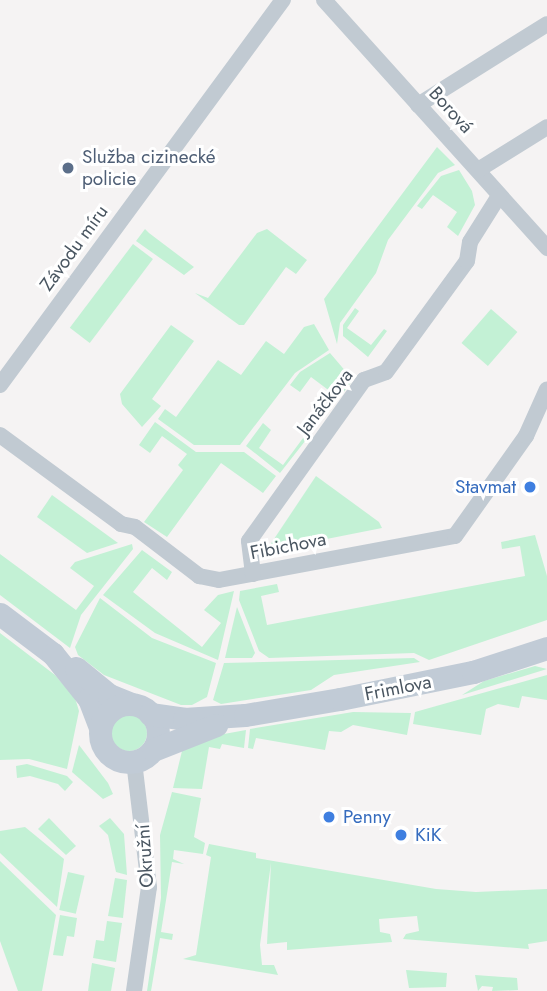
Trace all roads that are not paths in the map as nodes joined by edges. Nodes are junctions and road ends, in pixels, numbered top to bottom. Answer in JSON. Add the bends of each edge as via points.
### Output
{"nodes":[{"id":1,"x":283,"y":0,"type":"edge"},
{"id":2,"x":324,"y":0,"type":"edge"},
{"id":3,"x":547,"y":24,"type":"edge"},
{"id":4,"x":418,"y":105,"type":"junction"},
{"id":5,"x":547,"y":127,"type":"edge"},
{"id":6,"x":478,"y":170,"type":"junction"},
{"id":7,"x":499,"y":196,"type":"junction"},
{"id":8,"x":547,"y":248,"type":"edge"},
{"id":9,"x":0,"y":385,"type":"edge"},
{"id":10,"x":547,"y":389,"type":"edge"},
{"id":11,"x":0,"y":435,"type":"edge"},
{"id":12,"x":253,"y":574,"type":"junction"},
{"id":13,"x":0,"y":614,"type":"edge"},
{"id":14,"x":547,"y":648,"type":"edge"},
{"id":15,"x":53,"y":654,"type":"junction"},
{"id":16,"x":140,"y":709,"type":"junction"},
{"id":17,"x":245,"y":715,"type":"junction"},
{"id":18,"x":100,"y":728,"type":"junction"},
{"id":19,"x":144,"y":756,"type":"junction"},
{"id":20,"x":134,"y":991,"type":"edge"}],
"edges":[{"from":1,"to":9,"type":"street","name":"Závodu míru"},
{"from":2,"to":4,"type":"street","name":"Borová"},
{"from":3,"to":4,"type":"street"},
{"from":4,"to":6,"type":"street","name":"Borová"},
{"from":5,"to":6,"type":"street"},
{"from":6,"to":7,"type":"street","name":"Borová"},
{"from":7,"to":8,"type":"street","name":"Borová"},
{"from":7,"to":12,"type":"street","name":"Janáčkova","via":[[470,242],[467,261],[386,372],[364,380],[249,541]]},
{"from":10,"to":12,"type":"street","name":"Fibichova","via":[[526,436],[455,536]]},
{"from":11,"to":12,"type":"street","name":"Fibichova","via":[[200,576],[219,580]]},
{"from":13,"to":15,"type":"main road"},
{"from":14,"to":17,"type":"main road","name":"Frimlova","via":[[437,681]]},
{"from":15,"to":16,"type":"main road","via":[[109,695]]},
{"from":15,"to":18,"type":"main road","via":[[89,699]]},
{"from":16,"to":17,"type":"main road","name":"Frimlova","via":[[184,719]]},
{"from":16,"to":18,"type":"main road","via":[[109,711]]},
{"from":16,"to":19,"type":"main road","name":"Okružní","via":[[158,731]]},
{"from":17,"to":19,"type":"main road","name":"Frimlova"},
{"from":18,"to":19,"type":"main road","via":[[108,754]]},
{"from":19,"to":20,"type":"street","name":"Okružní","via":[[149,887]]}]}
